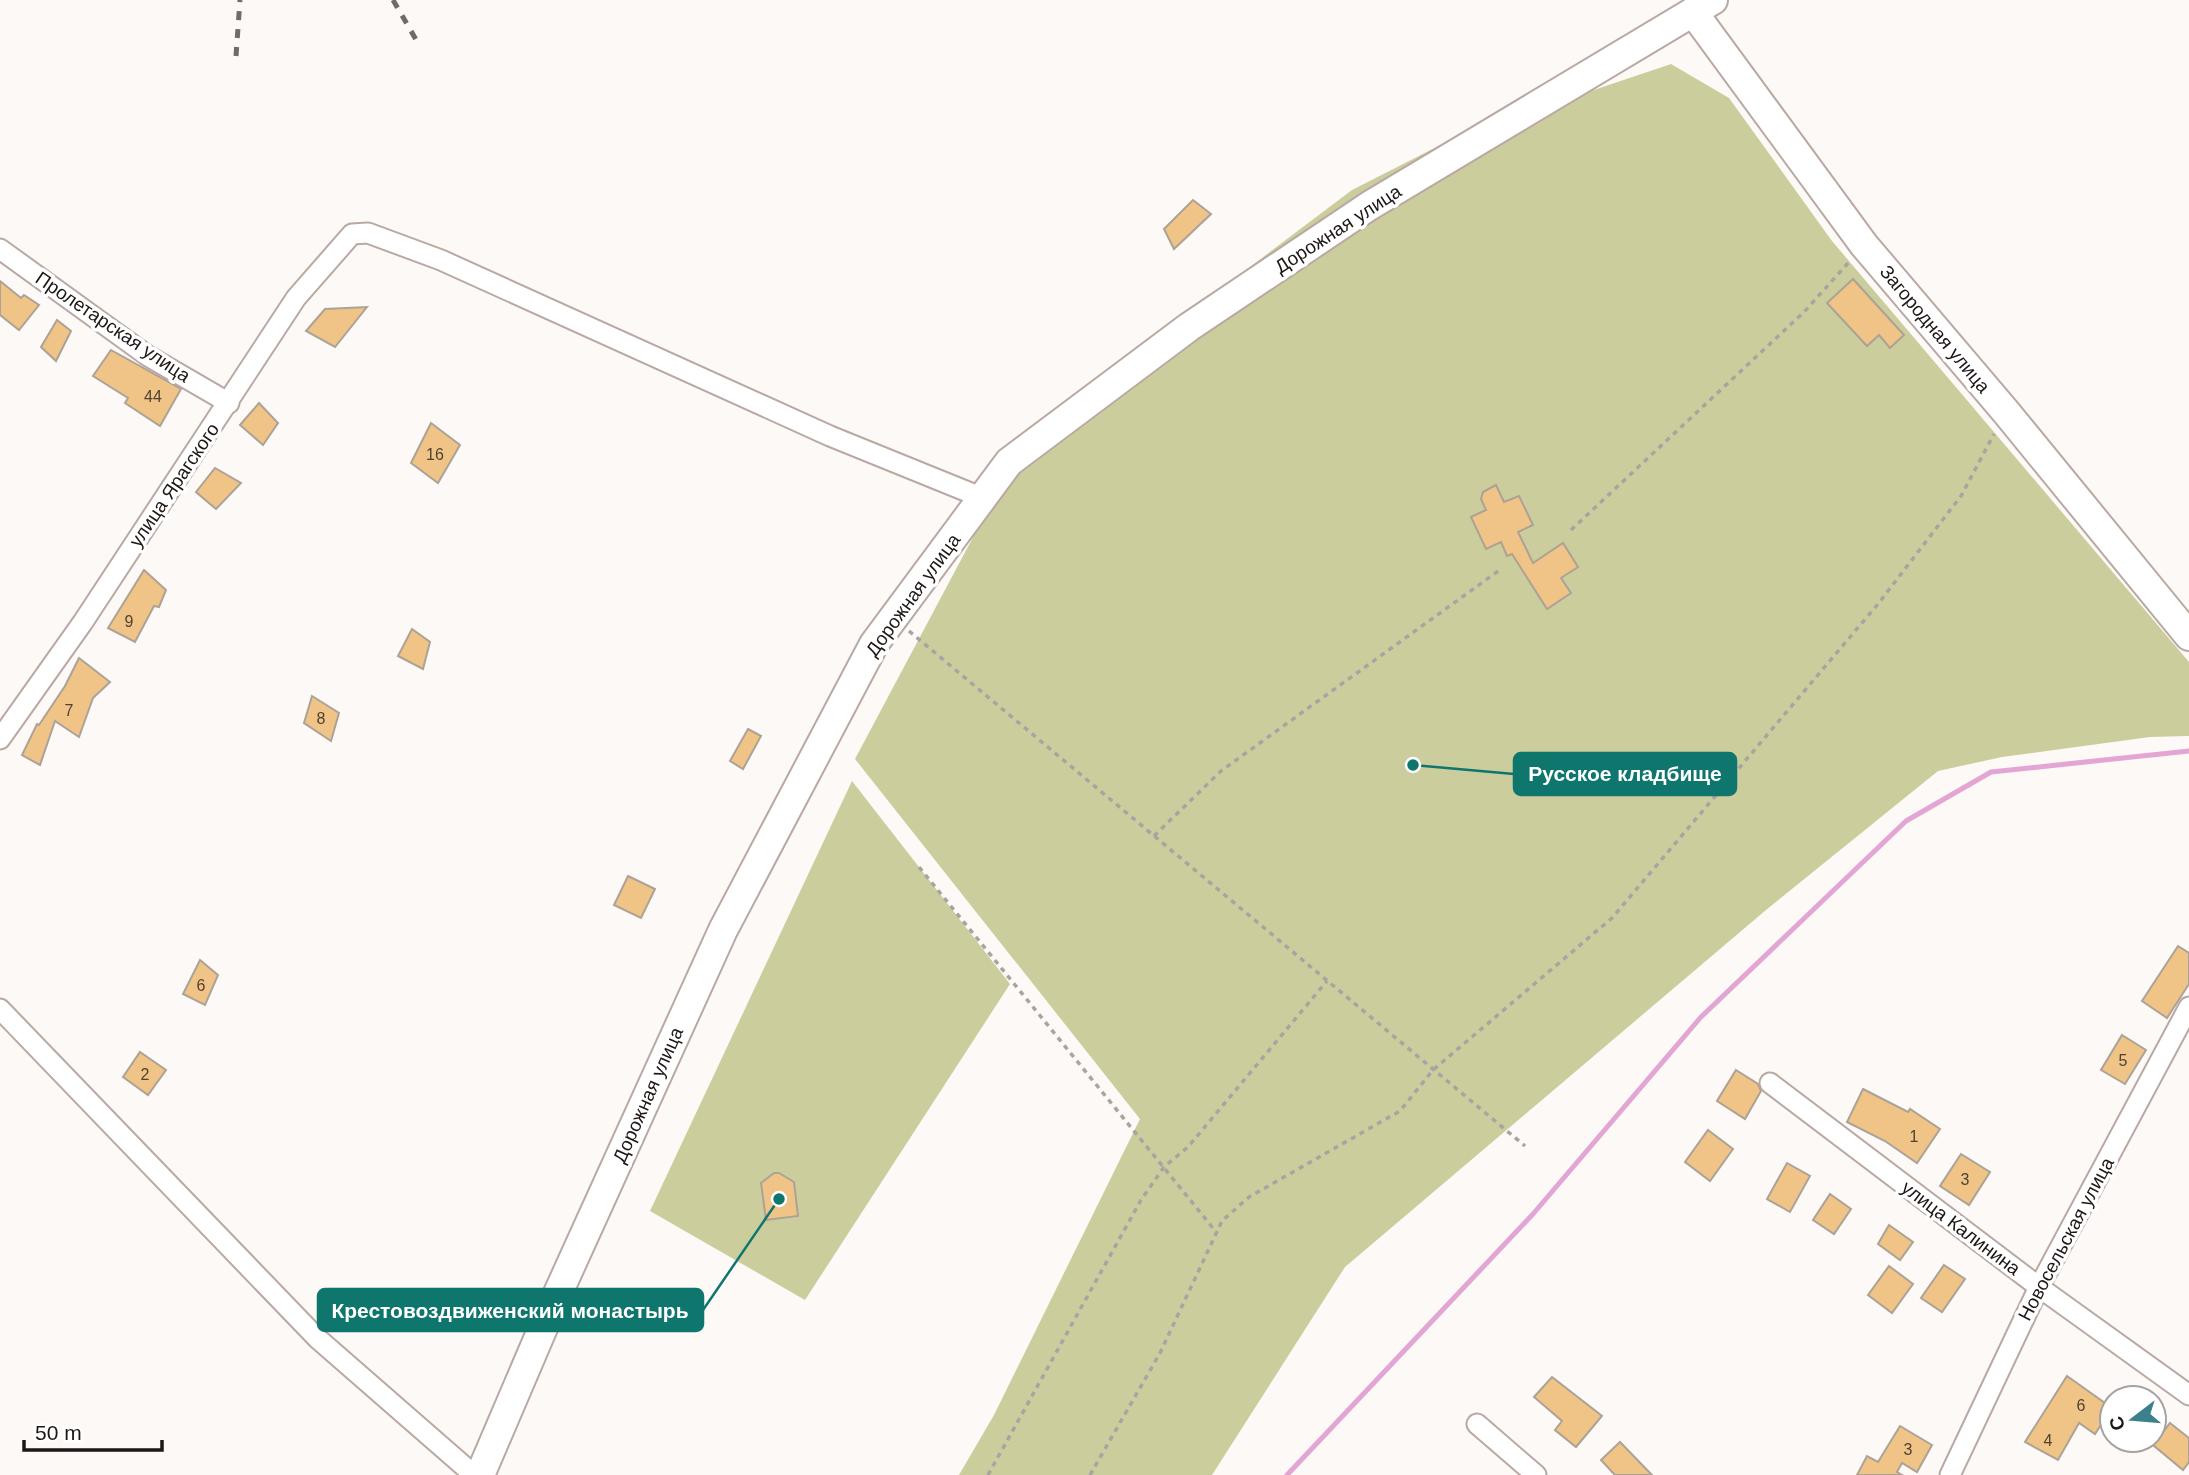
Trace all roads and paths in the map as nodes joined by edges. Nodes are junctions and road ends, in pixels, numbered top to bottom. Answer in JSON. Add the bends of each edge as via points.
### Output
{"nodes":[{"id":1,"x":1703,"y":6,"type":"edge"},
{"id":2,"x":1864,"y":245,"type":"junction"},
{"id":3,"x":0,"y":249,"type":"edge"},
{"id":4,"x":229,"y":403,"type":"junction"},
{"id":5,"x":2006,"y":412,"type":"junction"},
{"id":6,"x":983,"y":498,"type":"junction"},
{"id":7,"x":1571,"y":530,"type":"dead end"},
{"id":8,"x":1502,"y":569,"type":"dead end"},
{"id":9,"x":894,"y":618,"type":"junction"},
{"id":10,"x":2189,"y":636,"type":"edge"},
{"id":11,"x":0,"y":739,"type":"edge"},
{"id":12,"x":1154,"y":836,"type":"junction"},
{"id":13,"x":919,"y":867,"type":"dead end"},
{"id":14,"x":1327,"y":981,"type":"junction"},
{"id":15,"x":2189,"y":1007,"type":"edge"},
{"id":16,"x":0,"y":1009,"type":"edge"},
{"id":17,"x":1433,"y":1070,"type":"junction"},
{"id":18,"x":1770,"y":1083,"type":"dead end"},
{"id":19,"x":1525,"y":1146,"type":"dead end"},
{"id":20,"x":1164,"y":1167,"type":"junction"},
{"id":21,"x":1217,"y":1233,"type":"junction"},
{"id":22,"x":2039,"y":1287,"type":"junction"},
{"id":23,"x":2189,"y":1395,"type":"edge"},
{"id":24,"x":1478,"y":1424,"type":"dead end"},
{"id":25,"x":474,"y":1475,"type":"edge"},
{"id":26,"x":480,"y":1475,"type":"edge"},
{"id":27,"x":988,"y":1475,"type":"edge"},
{"id":28,"x":1090,"y":1475,"type":"edge"},
{"id":29,"x":1536,"y":1475,"type":"edge"},
{"id":30,"x":1950,"y":1475,"type":"edge"}],
"edges":[{"from":1,"to":2,"type":"street","name":"Загородная улица"},
{"from":1,"to":6,"type":"street","name":"Дорожная улица","via":[[1369,206],[1189,327],[1009,463]]},
{"from":2,"to":5,"type":"street","name":"Загородная улица"},
{"from":2,"to":7,"type":"path","via":[[1804,312]]},
{"from":3,"to":4,"type":"street","name":"Пролетарская улица","via":[[148,356]]},
{"from":4,"to":6,"type":"street","name":"улица Ярагского","via":[[296,298],[352,234],[368,233],[441,260],[830,436]]},
{"from":4,"to":11,"type":"street","name":"улица Ярагского"},
{"from":5,"to":10,"type":"street","name":"Загородная улица"},
{"from":5,"to":17,"type":"path","via":[[1961,496],[1878,604],[1612,918]]},
{"from":6,"to":9,"type":"street","name":"Дорожная улица"},
{"from":8,"to":12,"type":"path","via":[[1220,772]]},
{"from":9,"to":12,"type":"path"},
{"from":9,"to":26,"type":"street","name":"Дорожная улица","via":[[874,644],[723,930]]},
{"from":12,"to":14,"type":"path"},
{"from":13,"to":20,"type":"path"},
{"from":14,"to":17,"type":"path"},
{"from":14,"to":20,"type":"path","via":[[1188,1146]]},
{"from":15,"to":22,"type":"street","name":"Новосельская улица"},
{"from":16,"to":25,"type":"street","via":[[317,1338]]},
{"from":17,"to":19,"type":"path"},
{"from":17,"to":21,"type":"path","via":[[1400,1111],[1249,1197],[1222,1221]]},
{"from":18,"to":22,"type":"street","name":"улица Калинина"},
{"from":20,"to":21,"type":"path"},
{"from":20,"to":27,"type":"path","via":[[1140,1200]]},
{"from":21,"to":28,"type":"path","via":[[1160,1353]]},
{"from":22,"to":23,"type":"street","name":"улица Калинина"},
{"from":22,"to":30,"type":"street","name":"Новосельская улица"},
{"from":24,"to":29,"type":"street"}]}
